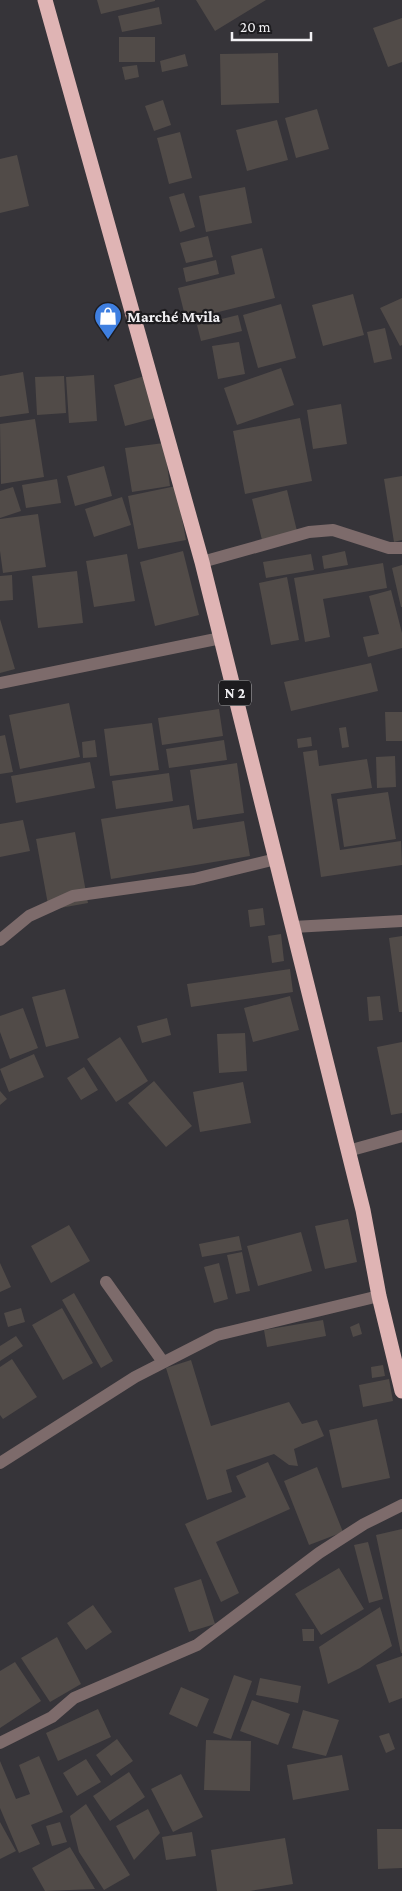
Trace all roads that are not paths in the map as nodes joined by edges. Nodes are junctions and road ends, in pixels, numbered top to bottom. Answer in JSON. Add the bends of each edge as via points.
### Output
{"nodes":[{"id":1,"x":45,"y":0,"type":"edge"},
{"id":2,"x":402,"y":548,"type":"edge"},
{"id":3,"x":202,"y":562,"type":"junction"},
{"id":4,"x":221,"y":638,"type":"junction"},
{"id":5,"x":0,"y":683,"type":"edge"},
{"id":6,"x":276,"y":859,"type":"junction"},
{"id":7,"x":402,"y":921,"type":"edge"},
{"id":8,"x":293,"y":927,"type":"junction"},
{"id":9,"x":0,"y":940,"type":"edge"},
{"id":10,"x":402,"y":1136,"type":"edge"},
{"id":11,"x":348,"y":1151,"type":"junction"},
{"id":12,"x":106,"y":1282,"type":"dead end"},
{"id":13,"x":379,"y":1296,"type":"junction"},
{"id":14,"x":163,"y":1362,"type":"junction"},
{"id":15,"x":402,"y":1392,"type":"edge"},
{"id":16,"x":0,"y":1463,"type":"edge"},
{"id":17,"x":402,"y":1505,"type":"edge"},
{"id":18,"x":0,"y":1743,"type":"edge"}],
"edges":[{"from":1,"to":3,"type":"highway","number":"N 2"},
{"from":2,"to":3,"type":"street","via":[[389,548],[334,530],[309,532]]},
{"from":3,"to":4,"type":"highway","number":"N 2"},
{"from":4,"to":5,"type":"street"},
{"from":4,"to":6,"type":"highway","number":"N 2"},
{"from":6,"to":8,"type":"highway","number":"N 2"},
{"from":6,"to":9,"type":"street","via":[[194,879],[72,896],[30,916]]},
{"from":7,"to":8,"type":"street"},
{"from":8,"to":11,"type":"highway","number":"N 2"},
{"from":10,"to":11,"type":"street"},
{"from":11,"to":13,"type":"highway","number":"N 2"},
{"from":12,"to":14,"type":"street"},
{"from":13,"to":14,"type":"street","via":[[217,1335]]},
{"from":13,"to":15,"type":"highway","number":"N 2"},
{"from":14,"to":16,"type":"street"},
{"from":17,"to":18,"type":"street","via":[[364,1524],[319,1553],[197,1645],[74,1698],[52,1717]]}]}
